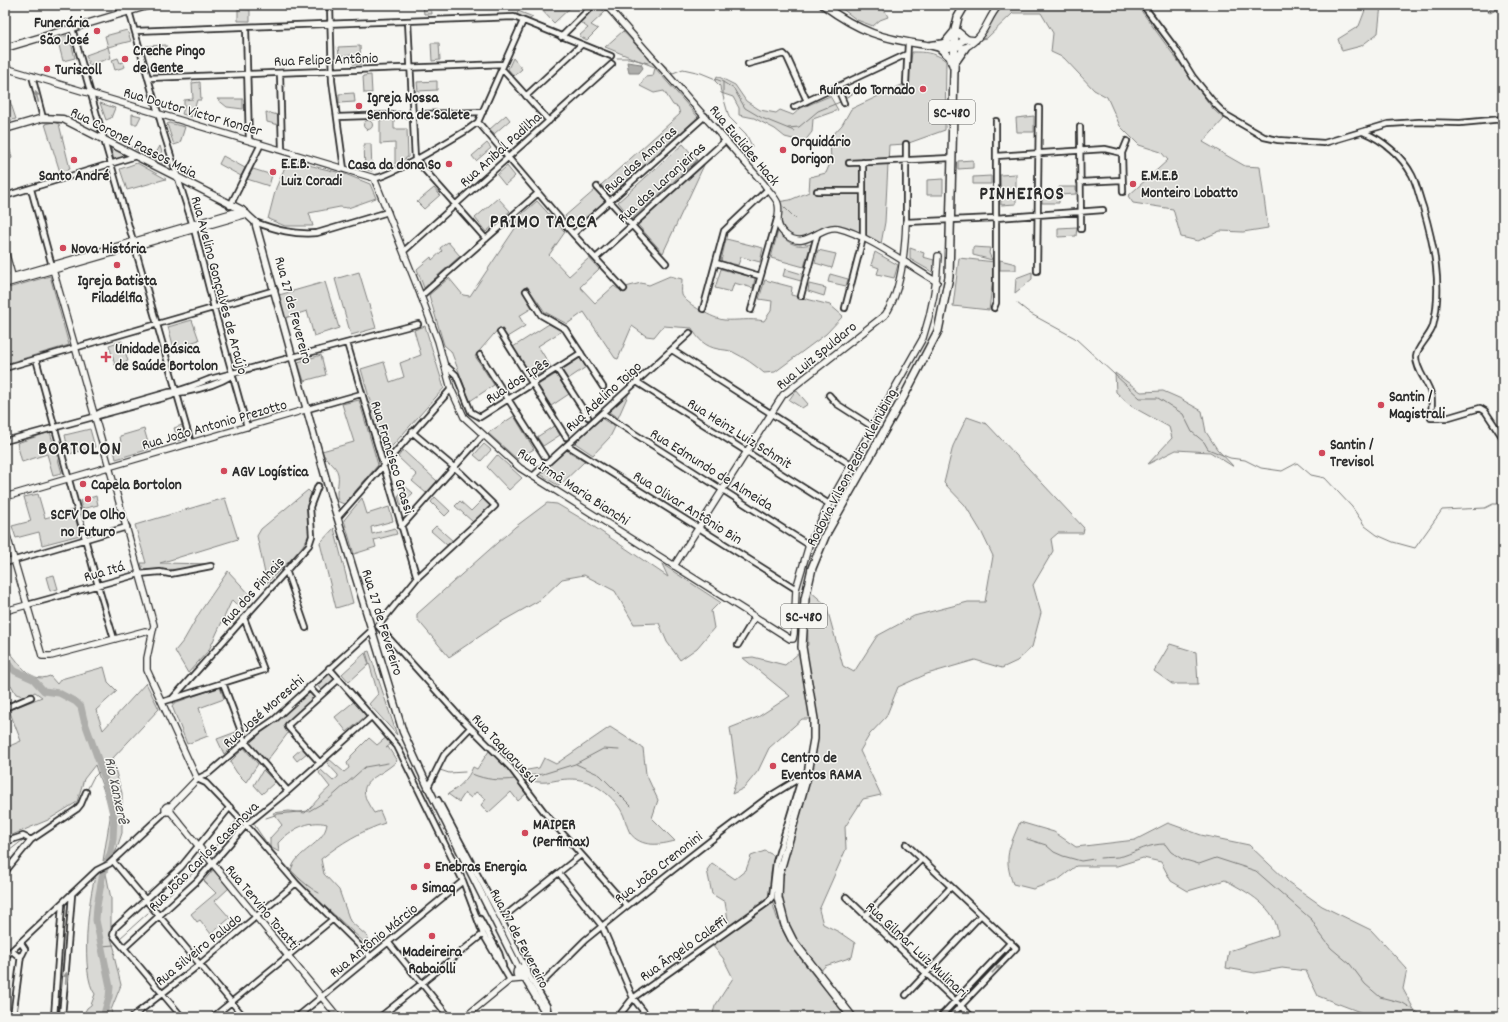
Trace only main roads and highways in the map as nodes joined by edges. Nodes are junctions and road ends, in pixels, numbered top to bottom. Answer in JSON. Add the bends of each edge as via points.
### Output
{"nodes":[{"id":1,"x":150,"y":5,"type":"edge"},
{"id":2,"x":823,"y":5,"type":"edge"},
{"id":3,"x":964,"y":5,"type":"edge"},
{"id":4,"x":955,"y":30,"type":"junction"},
{"id":5,"x":966,"y":39,"type":"road end"},
{"id":6,"x":942,"y":45,"type":"junction"},
{"id":7,"x":954,"y":46,"type":"junction"},
{"id":8,"x":5,"y":48,"type":"edge"},
{"id":9,"x":965,"y":48,"type":"road end"},
{"id":10,"x":953,"y":65,"type":"junction"},
{"id":11,"x":5,"y":129,"type":"edge"},
{"id":12,"x":244,"y":212,"type":"joint"},
{"id":13,"x":549,"y":1017,"type":"edge"},
{"id":14,"x":852,"y":1017,"type":"edge"}],
"edges":[{"from":1,"to":8,"type":"main road"},
{"from":2,"to":6,"type":"main road","via":[[857,28],[883,38],[908,43]]},
{"from":3,"to":4,"type":"main road","name":"Rodovia Vilson Pedro Kleinübing","number":"SC-480"},
{"from":4,"to":5,"type":"main road"},
{"from":4,"to":6,"type":"main road"},
{"from":4,"to":7,"type":"main road","name":"Rodovia Vilson Pedro Kleinübing","number":"SC-480"},
{"from":6,"to":7,"type":"main road","via":[[946,50]]},
{"from":6,"to":10,"type":"main road"},
{"from":7,"to":10,"type":"main road","name":"Rodovia Vilson Pedro Kleinübing","number":"SC-480"},
{"from":9,"to":10,"type":"main road"},
{"from":10,"to":14,"type":"main road","name":"Rodovia Vilson Pedro Kleinübing","number":"SC-480","via":[[948,277],[938,331],[826,534],[812,568],[805,599],[802,647],[814,727],[812,752],[779,874],[778,898],[785,925],[797,946]]},
{"from":11,"to":12,"type":"main road","name":"Rua Coronel Passos Maia","via":[[43,118],[63,119]]},
{"from":12,"to":13,"type":"main road","name":"Rua 27 de Fevereiro","via":[[255,222],[329,490],[404,732],[446,824],[522,974]]}]}
